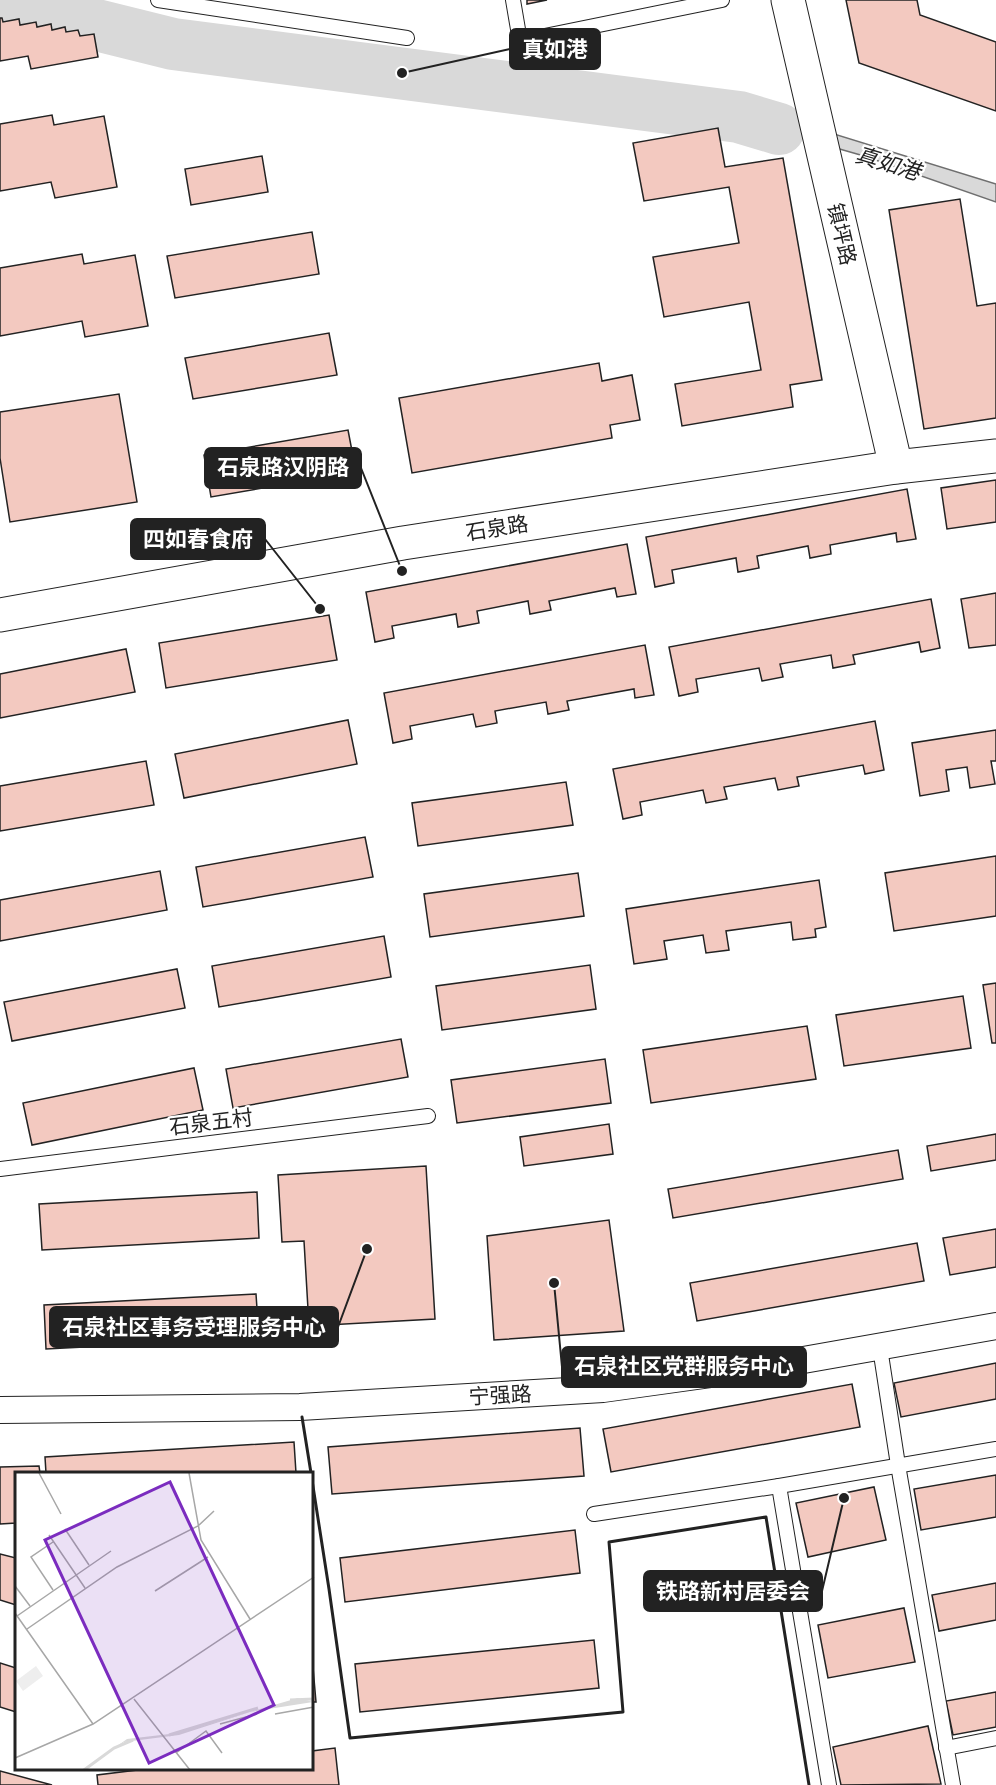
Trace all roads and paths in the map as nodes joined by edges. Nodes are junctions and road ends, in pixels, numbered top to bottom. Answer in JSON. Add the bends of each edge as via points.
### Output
{"nodes":[{"id":1,"x":158,"y":0,"type":"edge"},
{"id":2,"x":513,"y":0,"type":"edge"},
{"id":3,"x":722,"y":0,"type":"edge"},
{"id":4,"x":788,"y":0,"type":"edge"},
{"id":5,"x":407,"y":38,"type":"dead end"},
{"id":6,"x":996,"y":456,"type":"edge"},
{"id":7,"x":896,"y":467,"type":"junction"},
{"id":8,"x":0,"y":615,"type":"edge"},
{"id":9,"x":428,"y":1116,"type":"dead end"},
{"id":10,"x":0,"y":1169,"type":"edge"},
{"id":11,"x":996,"y":1326,"type":"edge"},
{"id":12,"x":880,"y":1348,"type":"junction"},
{"id":13,"x":0,"y":1410,"type":"edge"},
{"id":14,"x":996,"y":1449,"type":"edge"},
{"id":15,"x":898,"y":1465,"type":"junction"},
{"id":16,"x":779,"y":1486,"type":"junction"},
{"id":17,"x":594,"y":1514,"type":"dead end"},
{"id":18,"x":996,"y":1738,"type":"edge"},
{"id":19,"x":946,"y":1748,"type":"junction"},
{"id":20,"x":830,"y":1785,"type":"edge"},
{"id":21,"x":953,"y":1785,"type":"edge"}],
"edges":[{"from":1,"to":5,"type":"lane"},
{"from":2,"to":3,"type":"lane","via":[[520,41]]},
{"from":4,"to":7,"type":"street","name":"镇坪路"},
{"from":6,"to":7,"type":"street","name":"石泉路"},
{"from":7,"to":8,"type":"street","name":"石泉路","via":[[403,543]]},
{"from":9,"to":10,"type":"lane","name":"石泉五村"},
{"from":11,"to":12,"type":"street","name":"宁强路"},
{"from":12,"to":13,"type":"street","name":"宁强路","via":[[603,1389],[300,1407]]},
{"from":12,"to":15,"type":"lane"},
{"from":14,"to":15,"type":"lane"},
{"from":15,"to":16,"type":"lane"},
{"from":15,"to":19,"type":"lane"},
{"from":16,"to":17,"type":"lane"},
{"from":16,"to":20,"type":"lane"},
{"from":18,"to":19,"type":"lane"},
{"from":19,"to":21,"type":"lane"}]}
